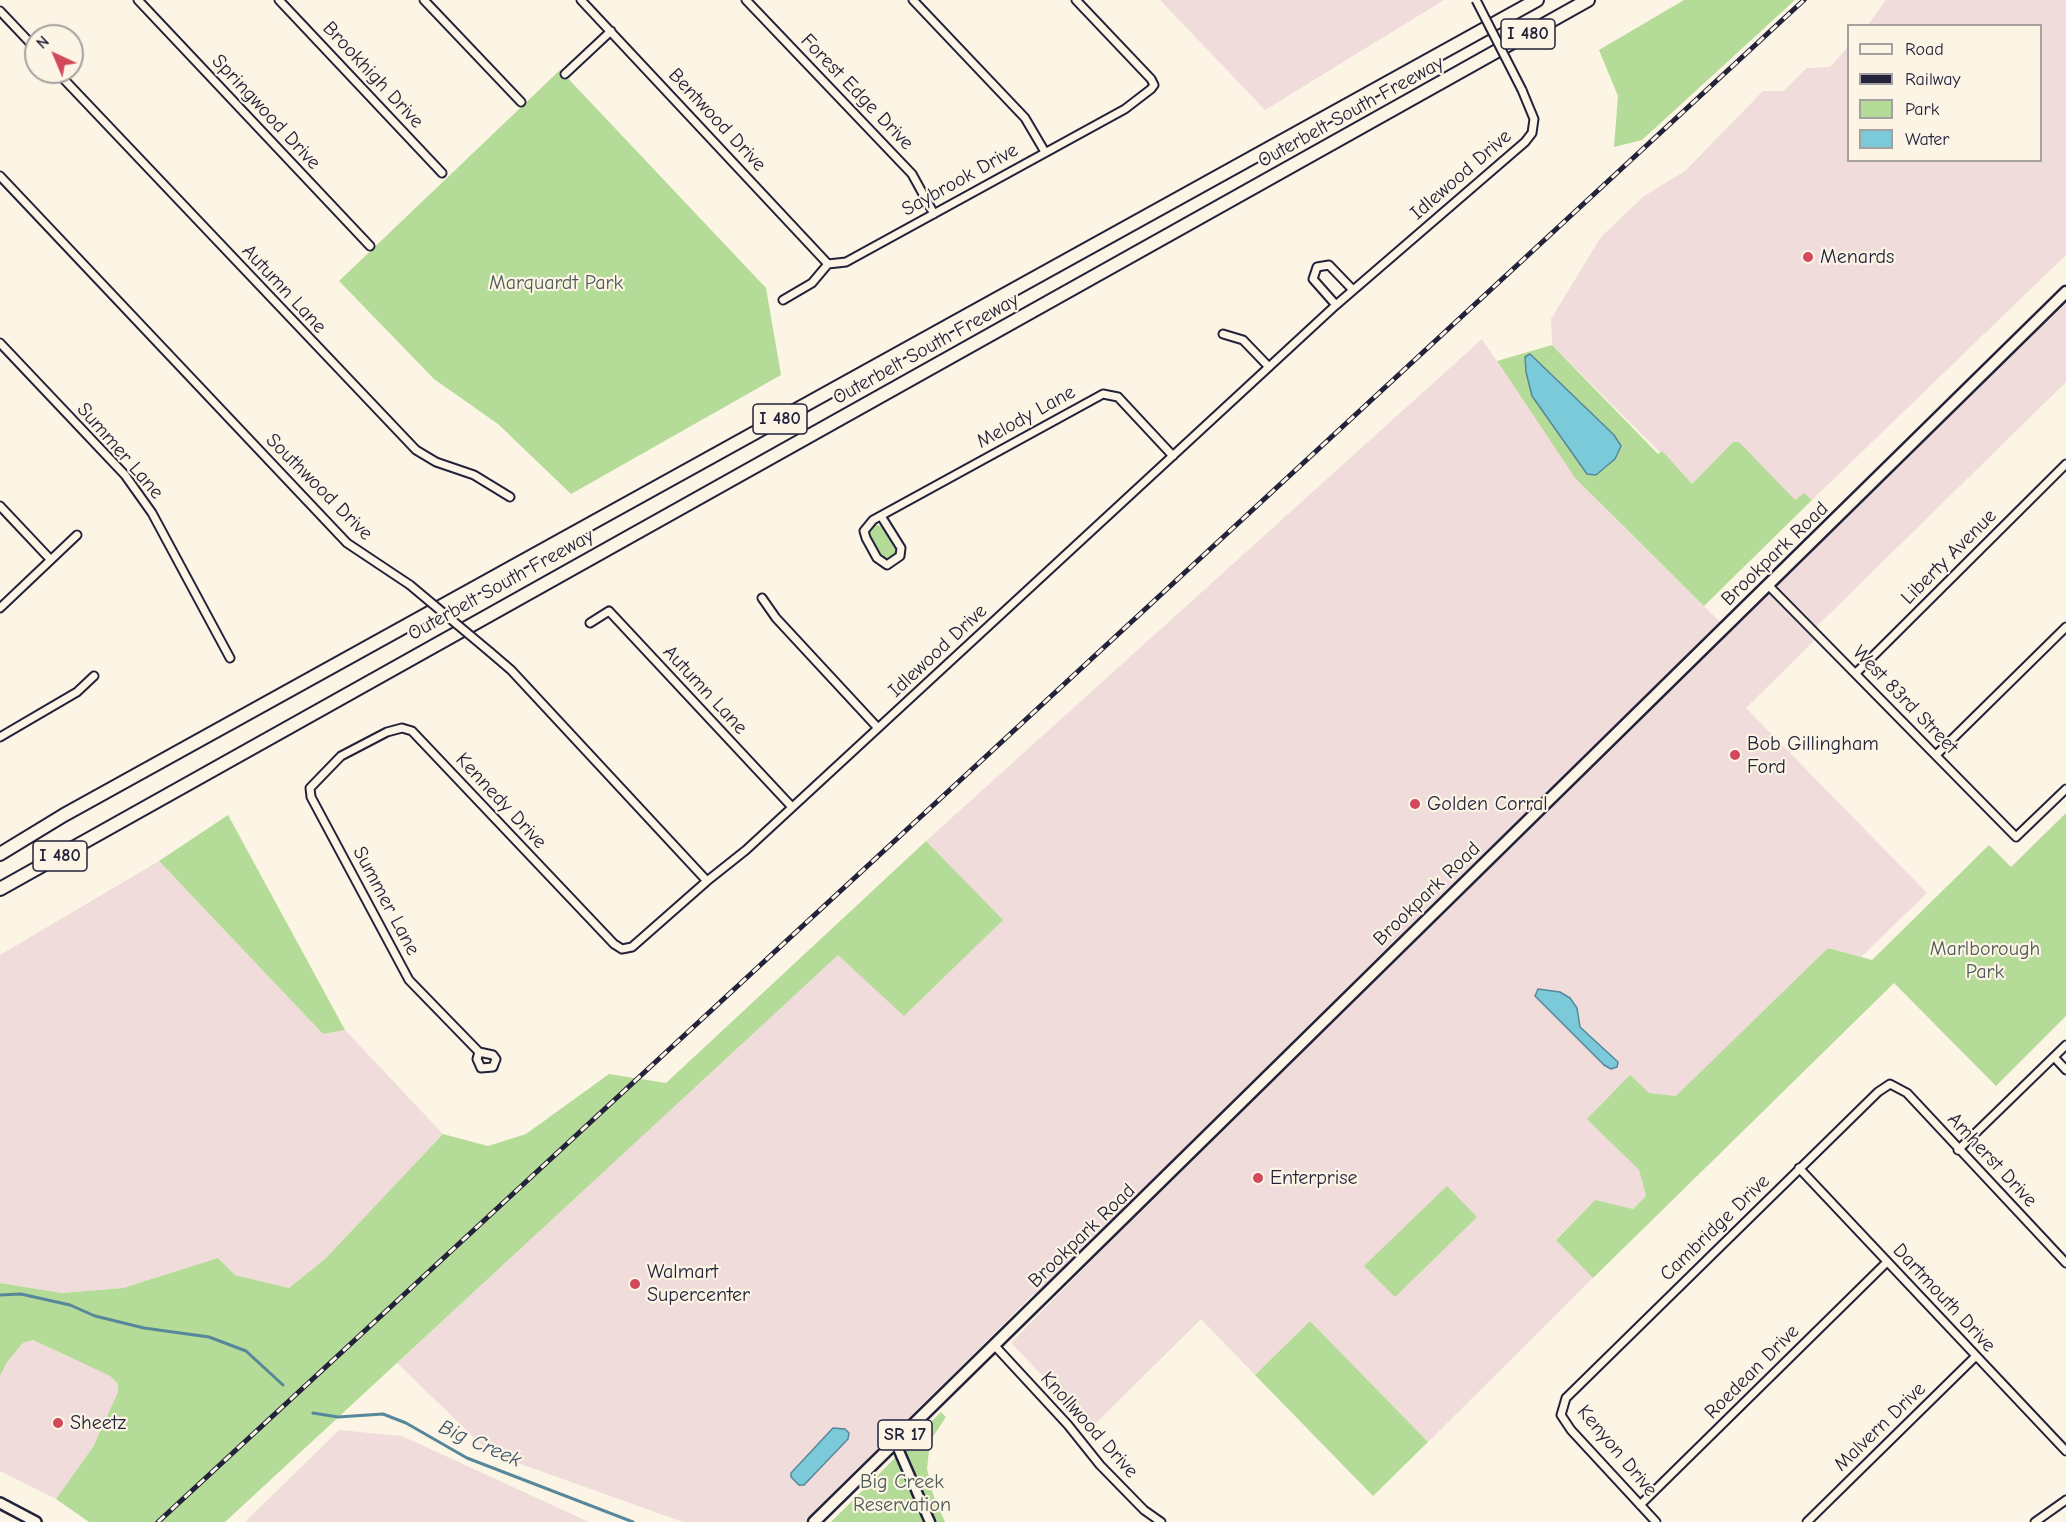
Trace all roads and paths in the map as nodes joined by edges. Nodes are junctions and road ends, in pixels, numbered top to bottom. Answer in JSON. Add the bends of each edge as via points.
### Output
{"nodes":[{"id":1,"x":138,"y":0,"type":"edge"},
{"id":2,"x":279,"y":0,"type":"edge"},
{"id":3,"x":424,"y":0,"type":"edge"},
{"id":4,"x":580,"y":0,"type":"edge"},
{"id":5,"x":746,"y":0,"type":"edge"},
{"id":6,"x":913,"y":0,"type":"edge"},
{"id":7,"x":1076,"y":0,"type":"edge"},
{"id":8,"x":1476,"y":0,"type":"edge"},
{"id":9,"x":1537,"y":0,"type":"edge"},
{"id":10,"x":1589,"y":0,"type":"edge"},
{"id":11,"x":0,"y":11,"type":"edge"},
{"id":12,"x":610,"y":31,"type":"junction"},
{"id":13,"x":24,"y":36,"type":"edge"},
{"id":14,"x":565,"y":74,"type":"dead end"},
{"id":15,"x":68,"y":84,"type":"edge"},
{"id":16,"x":521,"y":102,"type":"dead end"},
{"id":17,"x":1045,"y":152,"type":"junction"},
{"id":18,"x":442,"y":173,"type":"dead end"},
{"id":19,"x":0,"y":176,"type":"edge"},
{"id":20,"x":934,"y":214,"type":"junction"},
{"id":21,"x":370,"y":246,"type":"dead end"},
{"id":22,"x":828,"y":264,"type":"junction"},
{"id":23,"x":1353,"y":290,"type":"junction"},
{"id":24,"x":2066,"y":292,"type":"edge"},
{"id":25,"x":783,"y":300,"type":"dead end"},
{"id":26,"x":1336,"y":305,"type":"junction"},
{"id":27,"x":1223,"y":334,"type":"dead end"},
{"id":28,"x":0,"y":343,"type":"edge"},
{"id":29,"x":1269,"y":367,"type":"junction"},
{"id":30,"x":1173,"y":456,"type":"junction"},
{"id":31,"x":2066,"y":464,"type":"edge"},
{"id":32,"x":510,"y":497,"type":"dead end"},
{"id":33,"x":0,"y":506,"type":"edge"},
{"id":34,"x":881,"y":516,"type":"junction"},
{"id":35,"x":77,"y":535,"type":"dead end"},
{"id":36,"x":51,"y":559,"type":"junction"},
{"id":37,"x":1768,"y":585,"type":"junction"},
{"id":38,"x":762,"y":598,"type":"dead end"},
{"id":39,"x":0,"y":608,"type":"edge"},
{"id":40,"x":590,"y":622,"type":"dead end"},
{"id":41,"x":2066,"y":627,"type":"edge"},
{"id":42,"x":230,"y":658,"type":"dead end"},
{"id":43,"x":1856,"y":673,"type":"junction"},
{"id":44,"x":94,"y":676,"type":"dead end"},
{"id":45,"x":878,"y":728,"type":"junction"},
{"id":46,"x":0,"y":737,"type":"edge"},
{"id":47,"x":1936,"y":755,"type":"junction"},
{"id":48,"x":340,"y":756,"type":"joint"},
{"id":49,"x":2066,"y":789,"type":"edge"},
{"id":50,"x":792,"y":807,"type":"junction"},
{"id":51,"x":0,"y":854,"type":"edge"},
{"id":52,"x":706,"y":881,"type":"junction"},
{"id":53,"x":0,"y":889,"type":"edge"},
{"id":54,"x":622,"y":949,"type":"joint"},
{"id":55,"x":2066,"y":1045,"type":"edge"},
{"id":56,"x":479,"y":1052,"type":"dead end"},
{"id":57,"x":2054,"y":1057,"type":"junction"},
{"id":58,"x":2066,"y":1070,"type":"edge"},
{"id":59,"x":1890,"y":1084,"type":"joint"},
{"id":60,"x":1958,"y":1150,"type":"junction"},
{"id":61,"x":1799,"y":1168,"type":"junction"},
{"id":62,"x":1887,"y":1262,"type":"junction"},
{"id":63,"x":2066,"y":1263,"type":"edge"},
{"id":64,"x":995,"y":1346,"type":"junction"},
{"id":65,"x":1976,"y":1356,"type":"junction"},
{"id":66,"x":1566,"y":1398,"type":"joint"},
{"id":67,"x":896,"y":1444,"type":"junction"},
{"id":68,"x":2066,"y":1450,"type":"edge"},
{"id":69,"x":2066,"y":1500,"type":"edge"},
{"id":70,"x":0,"y":1503,"type":"edge"},
{"id":71,"x":1640,"y":1505,"type":"junction"},
{"id":72,"x":36,"y":1522,"type":"edge"},
{"id":73,"x":814,"y":1522,"type":"edge"},
{"id":74,"x":930,"y":1522,"type":"edge"},
{"id":75,"x":1161,"y":1522,"type":"edge"},
{"id":76,"x":1656,"y":1522,"type":"edge"},
{"id":77,"x":1807,"y":1522,"type":"edge"},
{"id":78,"x":2035,"y":1522,"type":"edge"}],
"edges":[{"from":1,"to":21,"type":"street","name":"Springwood Drive"},
{"from":2,"to":18,"type":"street","name":"Brookhigh Drive"},
{"from":3,"to":16,"type":"street"},
{"from":4,"to":12,"type":"street","name":"Bentwood Drive"},
{"from":5,"to":20,"type":"street","name":"Forest Edge Drive","via":[[912,174]]},
{"from":6,"to":17,"type":"street","via":[[1025,118]]},
{"from":7,"to":17,"type":"street","name":"Saybrook Drive","via":[[1154,85],[1125,109]]},
{"from":8,"to":23,"type":"street","name":"Idlewood Drive","bridge":true,"via":[[1534,114],[1534,129],[1530,137]]},
{"from":9,"to":51,"type":"highway","name":"Outerbelt South Freeway","number":"I 480","via":[[64,815]]},
{"from":10,"to":53,"type":"highway","name":"Outerbelt South Freeway","number":"I 480"},
{"from":11,"to":13,"type":"street"},
{"from":12,"to":14,"type":"street"},
{"from":12,"to":22,"type":"street","name":"Bentwood Drive"},
{"from":15,"to":32,"type":"street","name":"Autumn Lane","via":[[416,450],[436,462],[474,475]]},
{"from":17,"to":20,"type":"street","name":"Saybrook Drive"},
{"from":19,"to":52,"type":"street","name":"Southwood Drive","bridge":true,"via":[[347,543],[410,585],[511,670]]},
{"from":20,"to":22,"type":"street","name":"Saybrook Drive","via":[[846,262]]},
{"from":22,"to":25,"type":"street","via":[[812,283]]},
{"from":23,"to":26,"type":"street","name":"Idlewood Drive"},
{"from":23,"to":26,"type":"street","via":[[1329,265],[1317,267],[1313,279]]},
{"from":24,"to":37,"type":"main road","name":"Brookpark Road","number":"SR 17"},
{"from":26,"to":29,"type":"street","name":"Idlewood Drive"},
{"from":27,"to":29,"type":"street","via":[[1243,339]]},
{"from":28,"to":42,"type":"street","name":"Summer Lane","via":[[125,475],[152,513]]},
{"from":29,"to":30,"type":"street","name":"Idlewood Drive"},
{"from":30,"to":34,"type":"street","name":"Melody Lane","via":[[1118,397],[1103,394]]},
{"from":30,"to":45,"type":"street","name":"Idlewood Drive"},
{"from":31,"to":43,"type":"street","name":"Liberty Avenue"},
{"from":33,"to":36,"type":"street"},
{"from":34,"to":34,"type":"street","name":"Melody Lane","via":[[864,531],[877,558],[887,565],[900,556],[901,548]]},
{"from":35,"to":36,"type":"street"},
{"from":36,"to":39,"type":"street"},
{"from":37,"to":43,"type":"street","name":"West 83rd Street"},
{"from":37,"to":64,"type":"main road","name":"Brookpark Road","number":"SR 17"},
{"from":38,"to":45,"type":"street"},
{"from":40,"to":50,"type":"street","name":"Autumn Lane","via":[[609,612]]},
{"from":41,"to":47,"type":"street"},
{"from":43,"to":47,"type":"street","name":"West 83rd Street"},
{"from":44,"to":46,"type":"street","via":[[77,692]]},
{"from":45,"to":50,"type":"street","name":"Idlewood Drive"},
{"from":47,"to":49,"type":"street","name":"West 83rd Street","via":[[2016,837]]},
{"from":48,"to":54,"type":"street","name":"Kennedy Drive","via":[[387,732],[402,728],[412,731]]},
{"from":48,"to":56,"type":"street","name":"Summer Lane","via":[[310,788],[311,797],[409,981]]},
{"from":50,"to":52,"type":"street","name":"Idlewood Drive"},
{"from":52,"to":54,"type":"street","name":"Idlewood Drive","via":[[638,943]]},
{"from":55,"to":57,"type":"street"},
{"from":57,"to":58,"type":"street"},
{"from":57,"to":60,"type":"street"},
{"from":59,"to":60,"type":"street","name":"Amherst Drive","via":[[1907,1093]]},
{"from":59,"to":61,"type":"street","name":"Cambridge Drive"},
{"from":60,"to":63,"type":"street","name":"Amherst Drive"},
{"from":61,"to":62,"type":"street","name":"Dartmouth Drive"},
{"from":61,"to":66,"type":"street","name":"Cambridge Drive"},
{"from":62,"to":65,"type":"street","name":"Dartmouth Drive"},
{"from":62,"to":71,"type":"street","name":"Roedean Drive"},
{"from":64,"to":67,"type":"main road","name":"Brookpark Road","number":"SR 17"},
{"from":64,"to":75,"type":"street","name":"Knollwood Drive","via":[[1100,1465]]},
{"from":65,"to":68,"type":"street","name":"Dartmouth Drive"},
{"from":65,"to":77,"type":"street","name":"Malvern Drive"},
{"from":66,"to":71,"type":"street","name":"Kenyon Drive","via":[[1561,1415],[1571,1430]]},
{"from":67,"to":73,"type":"main road","name":"Brookpark Road","number":"SR 17"},
{"from":67,"to":74,"type":"street"},
{"from":69,"to":78,"type":"street"},
{"from":70,"to":72,"type":"main road"},
{"from":71,"to":76,"type":"street","name":"Kenyon Drive"}]}
